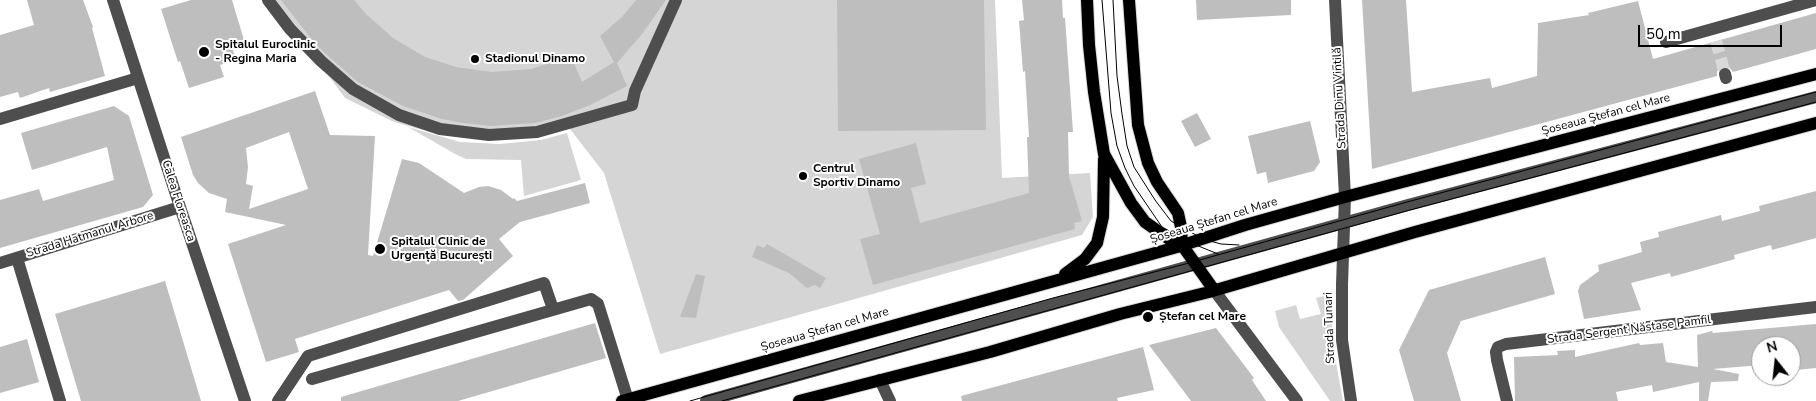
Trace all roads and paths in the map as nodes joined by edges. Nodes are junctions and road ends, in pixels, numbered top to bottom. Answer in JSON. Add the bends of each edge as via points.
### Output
{"nodes":[{"id":1,"x":113,"y":0,"type":"edge"},
{"id":2,"x":268,"y":0,"type":"edge"},
{"id":3,"x":676,"y":0,"type":"edge"},
{"id":4,"x":1087,"y":0,"type":"edge"},
{"id":5,"x":1129,"y":0,"type":"edge"},
{"id":6,"x":1335,"y":0,"type":"edge"},
{"id":7,"x":1816,"y":0,"type":"edge"},
{"id":8,"x":1666,"y":42,"type":"dead end"},
{"id":9,"x":1816,"y":74,"type":"edge"},
{"id":10,"x":138,"y":78,"type":"junction"},
{"id":11,"x":1816,"y":97,"type":"edge"},
{"id":12,"x":0,"y":119,"type":"edge"},
{"id":13,"x":1816,"y":123,"type":"edge"},
{"id":14,"x":1104,"y":154,"type":"junction"},
{"id":15,"x":1345,"y":197,"type":"junction"},
{"id":16,"x":180,"y":207,"type":"junction"},
{"id":17,"x":1345,"y":224,"type":"junction"},
{"id":18,"x":1182,"y":246,"type":"junction"},
{"id":19,"x":1344,"y":254,"type":"junction"},
{"id":20,"x":17,"y":258,"type":"junction"},
{"id":21,"x":0,"y":263,"type":"edge"},
{"id":22,"x":1196,"y":265,"type":"junction"},
{"id":23,"x":1061,"y":278,"type":"junction"},
{"id":24,"x":1214,"y":290,"type":"junction"},
{"id":25,"x":1816,"y":307,"type":"edge"},
{"id":26,"x":553,"y":310,"type":"junction"},
{"id":27,"x":312,"y":379,"type":"dead end"},
{"id":28,"x":880,"y":380,"type":"junction"},
{"id":29,"x":625,"y":400,"type":"edge"},
{"id":30,"x":60,"y":401,"type":"edge"},
{"id":31,"x":245,"y":401,"type":"edge"},
{"id":32,"x":278,"y":401,"type":"edge"},
{"id":33,"x":706,"y":401,"type":"edge"},
{"id":34,"x":799,"y":401,"type":"edge"},
{"id":35,"x":890,"y":401,"type":"edge"},
{"id":36,"x":1297,"y":401,"type":"edge"},
{"id":37,"x":1351,"y":401,"type":"edge"},
{"id":38,"x":1507,"y":401,"type":"edge"}],
"edges":[{"from":1,"to":10,"type":"street","name":"Calea Floreasca"},
{"from":2,"to":3,"type":"street","via":[[290,29],[353,89],[398,115],[440,129],[496,135],[537,132],[632,105],[635,91]]},
{"from":4,"to":14,"type":"main road","via":[[1094,92]]},
{"from":5,"to":18,"type":"main road","via":[[1140,134],[1148,163],[1178,213]]},
{"from":6,"to":15,"type":"street","name":"Strada Dinu Vintilă"},
{"from":7,"to":8,"type":"street","via":[[1714,35]]},
{"from":9,"to":15,"type":"main road","name":"Șoseaua Ștefan cel Mare"},
{"from":10,"to":12,"type":"street"},
{"from":10,"to":16,"type":"street","name":"Calea Floreasca"},
{"from":11,"to":17,"type":"street"},
{"from":13,"to":19,"type":"main road"},
{"from":14,"to":18,"type":"main road","via":[[1145,222]]},
{"from":14,"to":23,"type":"main road","via":[[1103,217],[1097,243]]},
{"from":15,"to":17,"type":"street","name":"Strada Dinu Vintilă"},
{"from":15,"to":18,"type":"main road","name":"Șoseaua Ștefan cel Mare"},
{"from":16,"to":20,"type":"street","name":"Strada Hatmanul Arbore"},
{"from":16,"to":31,"type":"street","name":"Calea Floreasca"},
{"from":17,"to":19,"type":"street","name":"Strada Tunari"},
{"from":17,"to":22,"type":"street"},
{"from":18,"to":22,"type":"main road"},
{"from":18,"to":23,"type":"main road","name":"Șoseaua Ștefan cel Mare"},
{"from":19,"to":24,"type":"main road"},
{"from":19,"to":37,"type":"street","name":"Strada Tunari","via":[[1342,340]]},
{"from":20,"to":21,"type":"street","name":"Strada Hatmanul Arbore"},
{"from":20,"to":30,"type":"street"},
{"from":22,"to":24,"type":"main road"},
{"from":22,"to":33,"type":"street"},
{"from":23,"to":29,"type":"main road","name":"Șoseaua Ștefan cel Mare"},
{"from":24,"to":28,"type":"main road"},
{"from":24,"to":36,"type":"street"},
{"from":25,"to":38,"type":"street","name":"Strada Sergent Năstase Pamfil","via":[[1506,344],[1498,347],[1496,352]]},
{"from":26,"to":27,"type":"street"},
{"from":26,"to":29,"type":"street","via":[[590,299],[598,304]]},
{"from":26,"to":32,"type":"street","via":[[544,282],[308,356]]},
{"from":28,"to":34,"type":"main road"},
{"from":28,"to":35,"type":"street"}]}
